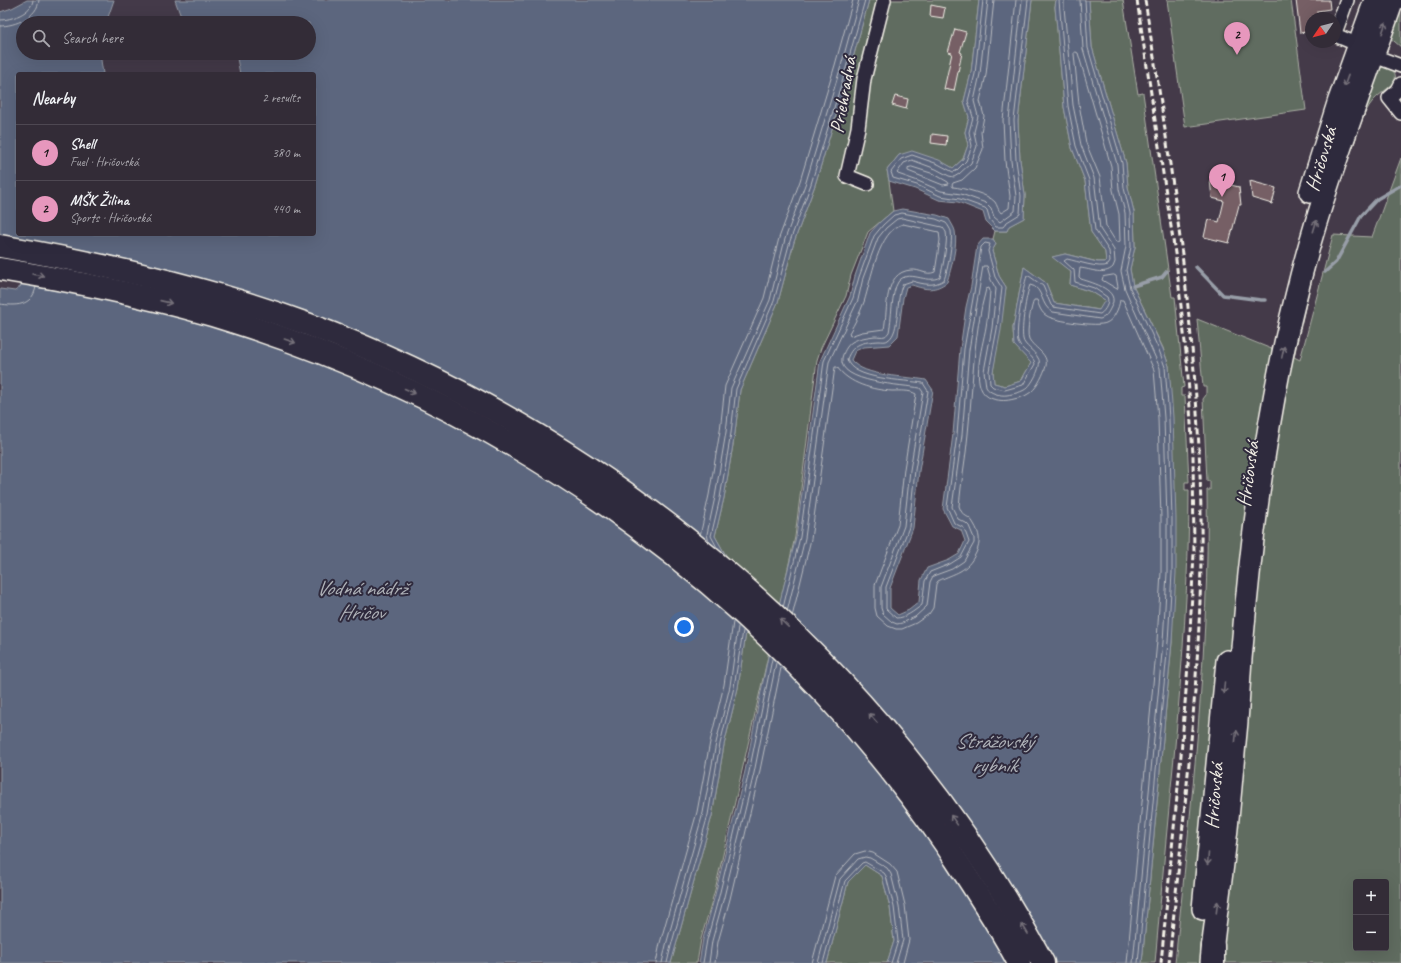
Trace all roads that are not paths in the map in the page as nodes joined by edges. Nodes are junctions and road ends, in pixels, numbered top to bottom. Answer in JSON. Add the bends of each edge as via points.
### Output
{"nodes":[{"id":1,"x":884,"y":0,"type":"edge"},
{"id":2,"x":1347,"y":0,"type":"edge"},
{"id":3,"x":1375,"y":0,"type":"edge"},
{"id":4,"x":1393,"y":0,"type":"edge"},
{"id":5,"x":1341,"y":17,"type":"edge"},
{"id":6,"x":1341,"y":37,"type":"edge"},
{"id":7,"x":1366,"y":50,"type":"junction"},
{"id":8,"x":1401,"y":66,"type":"edge"},
{"id":9,"x":1401,"y":84,"type":"edge"},
{"id":10,"x":1401,"y":113,"type":"edge"},
{"id":11,"x":867,"y":184,"type":"dead end"},
{"id":12,"x":0,"y":246,"type":"edge"},
{"id":13,"x":0,"y":269,"type":"edge"},
{"id":14,"x":1212,"y":957,"type":"edge"},
{"id":15,"x":1019,"y":963,"type":"edge"},
{"id":16,"x":1043,"y":963,"type":"edge"},
{"id":17,"x":1198,"y":963,"type":"edge"}],
"edges":[{"from":1,"to":11,"type":"street","name":"Priehradná","via":[[864,79],[858,128],[847,176]]},
{"from":2,"to":5,"type":"street"},
{"from":3,"to":7,"type":"main road","name":"Hričovská"},
{"from":7,"to":4,"type":"main road","name":"Hričovská","one_way":true},
{"from":6,"to":7,"type":"street"},
{"from":7,"to":8,"type":"street"},
{"from":14,"to":7,"type":"main road","name":"Hričovská","one_way":true,"via":[[1235,744],[1251,554],[1263,459],[1295,297]]},
{"from":7,"to":17,"type":"main road","name":"Hričovská","one_way":true,"via":[[1335,112],[1295,244],[1271,341],[1255,424],[1238,554]]},
{"from":9,"to":10,"type":"street","via":[[1389,98]]},
{"from":16,"to":12,"type":"highway","one_way":true,"via":[[1028,934],[945,806],[898,746],[849,690],[742,584],[694,544],[598,473],[469,397],[375,351],[307,324],[182,284]]},
{"from":13,"to":15,"type":"highway","one_way":true,"via":[[99,286],[175,304],[298,344],[427,398],[530,455],[585,490],[681,560],[758,628],[834,704],[928,819],[970,881]]}]}
